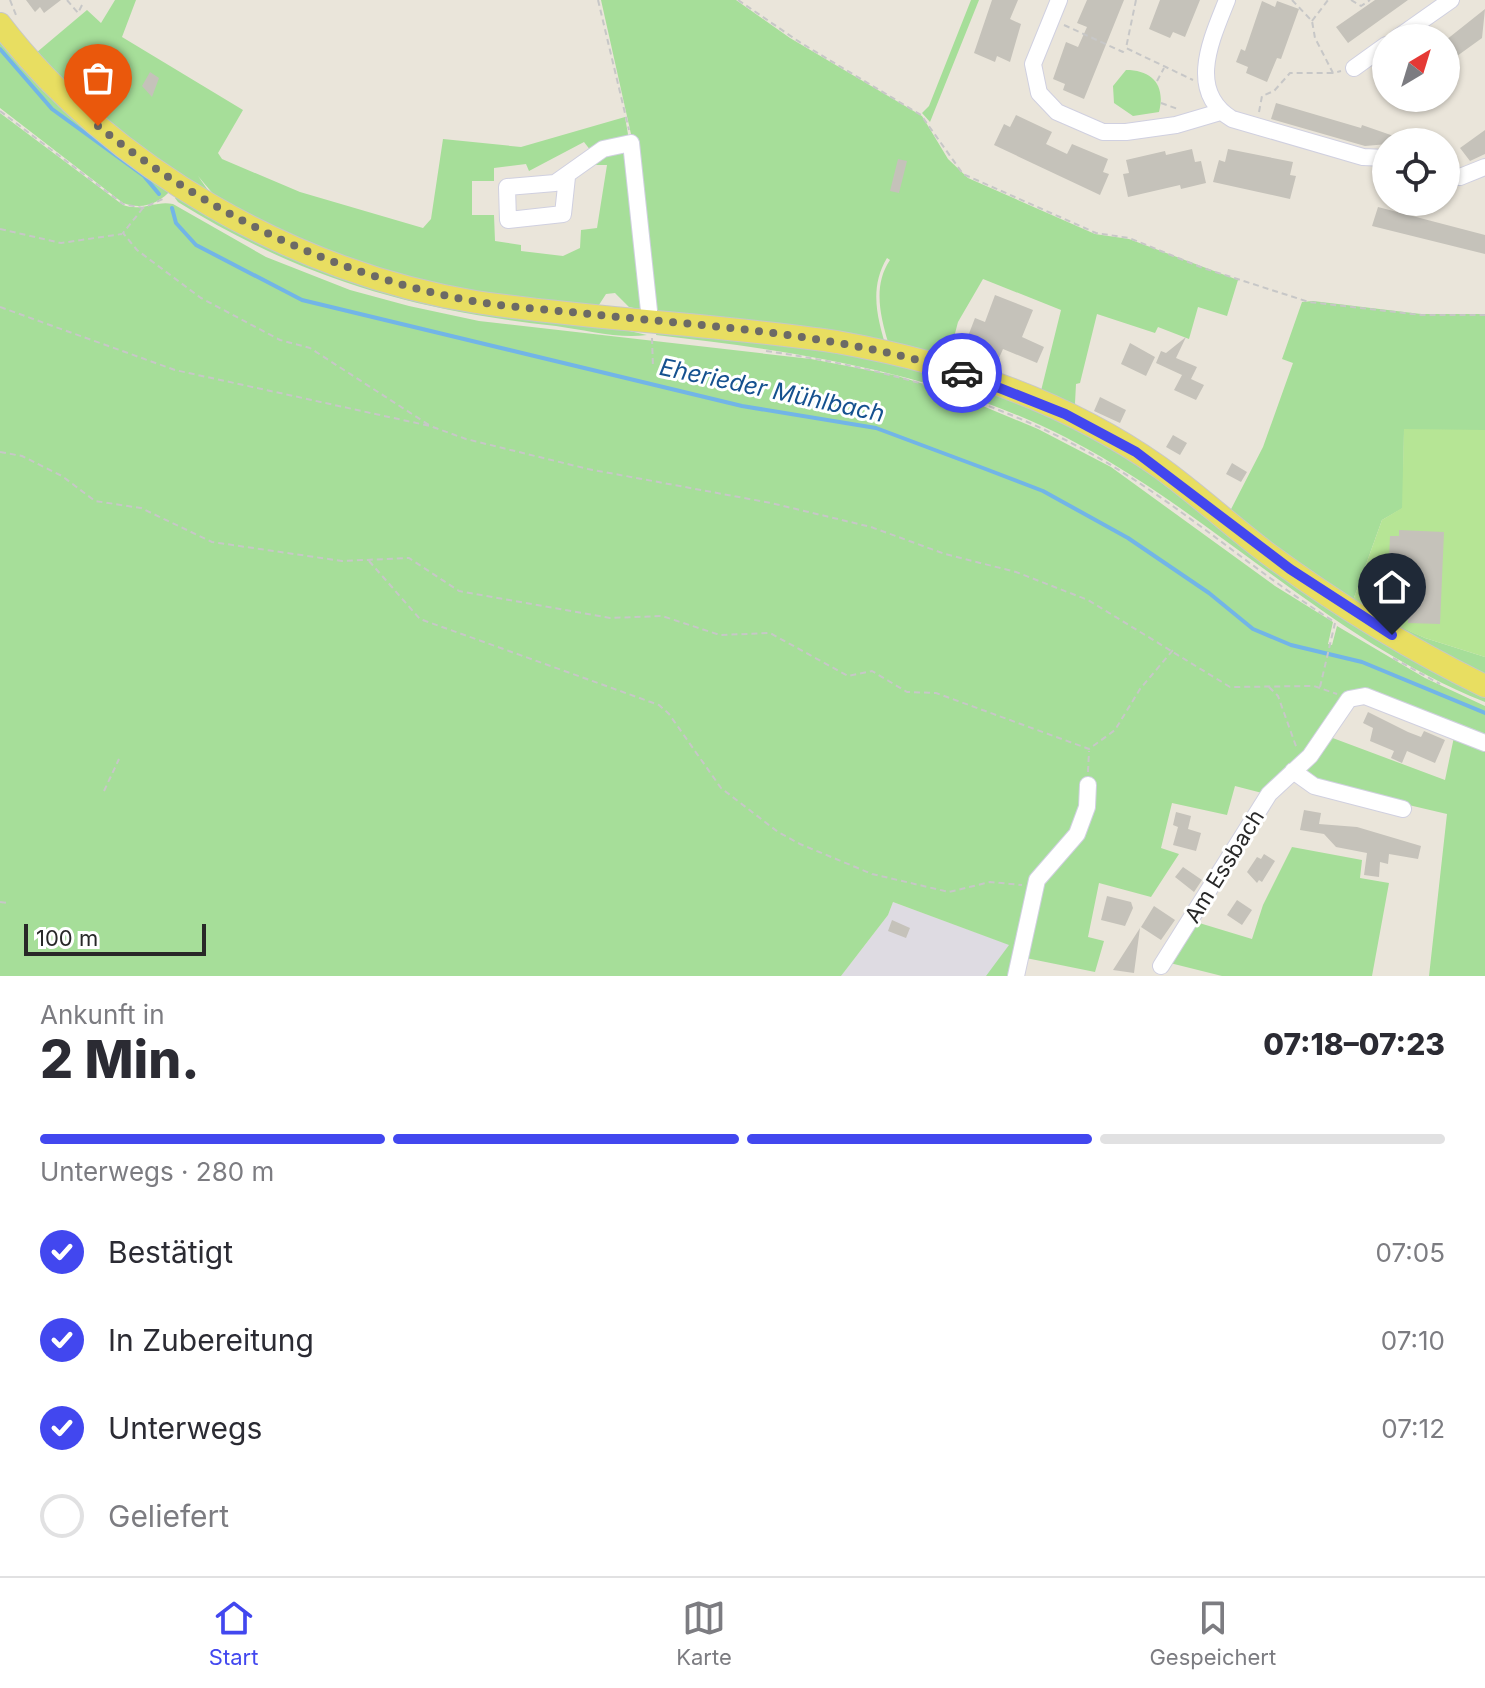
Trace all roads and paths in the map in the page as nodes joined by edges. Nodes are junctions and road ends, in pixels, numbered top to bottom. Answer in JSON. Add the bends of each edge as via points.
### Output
{"nodes":[{"id":1,"x":67,"y":0,"type":"edge"},
{"id":2,"x":598,"y":0,"type":"edge"},
{"id":3,"x":738,"y":0,"type":"edge"},
{"id":4,"x":1059,"y":0,"type":"edge"},
{"id":5,"x":1136,"y":0,"type":"edge"},
{"id":6,"x":1227,"y":0,"type":"edge"},
{"id":7,"x":1292,"y":0,"type":"edge"},
{"id":8,"x":1328,"y":0,"type":"edge"},
{"id":9,"x":1351,"y":0,"type":"edge"},
{"id":10,"x":1359,"y":0,"type":"edge"},
{"id":11,"x":1370,"y":0,"type":"edge"},
{"id":12,"x":1451,"y":0,"type":"edge"},
{"id":13,"x":83,"y":3,"type":"dead end"},
{"id":14,"x":1356,"y":4,"type":"junction"},
{"id":15,"x":1051,"y":19,"type":"junction"},
{"id":16,"x":1312,"y":21,"type":"junction"},
{"id":17,"x":0,"y":24,"type":"edge"},
{"id":18,"x":1417,"y":24,"type":"edge"},
{"id":19,"x":1126,"y":48,"type":"junction"},
{"id":20,"x":1372,"y":55,"type":"edge"},
{"id":21,"x":1164,"y":67,"type":"junction"},
{"id":22,"x":1354,"y":68,"type":"joint"},
{"id":23,"x":1333,"y":73,"type":"junction"},
{"id":24,"x":1157,"y":81,"type":"dead end"},
{"id":25,"x":1208,"y":87,"type":"junction"},
{"id":26,"x":0,"y":111,"type":"edge"},
{"id":27,"x":1220,"y":112,"type":"junction"},
{"id":28,"x":1256,"y":125,"type":"junction"},
{"id":29,"x":631,"y":143,"type":"junction"},
{"id":30,"x":1372,"y":157,"type":"edge"},
{"id":31,"x":1485,"y":167,"type":"edge"},
{"id":32,"x":567,"y":177,"type":"dead end"},
{"id":33,"x":1460,"y":177,"type":"edge"},
{"id":34,"x":174,"y":202,"type":"dead end"},
{"id":35,"x":143,"y":208,"type":"junction"},
{"id":36,"x":0,"y":229,"type":"edge"},
{"id":37,"x":123,"y":233,"type":"junction"},
{"id":38,"x":0,"y":307,"type":"edge"},
{"id":39,"x":1485,"y":315,"type":"edge"},
{"id":40,"x":651,"y":333,"type":"junction"},
{"id":41,"x":764,"y":351,"type":"dead end"},
{"id":42,"x":653,"y":368,"type":"dead end"},
{"id":43,"x":430,"y":426,"type":"junction"},
{"id":44,"x":0,"y":452,"type":"edge"},
{"id":45,"x":368,"y":560,"type":"junction"},
{"id":46,"x":1173,"y":650,"type":"junction"},
{"id":47,"x":1384,"y":652,"type":"dead end"},
{"id":48,"x":1268,"y":686,"type":"junction"},
{"id":49,"x":1485,"y":686,"type":"edge"},
{"id":50,"x":1320,"y":687,"type":"junction"},
{"id":51,"x":1451,"y":689,"type":"dead end"},
{"id":52,"x":1349,"y":699,"type":"junction"},
{"id":53,"x":1485,"y":743,"type":"edge"},
{"id":54,"x":1089,"y":749,"type":"junction"},
{"id":55,"x":1310,"y":756,"type":"junction"},
{"id":56,"x":119,"y":759,"type":"dead end"},
{"id":57,"x":1293,"y":771,"type":"junction"},
{"id":58,"x":1088,"y":785,"type":"joint"},
{"id":59,"x":104,"y":791,"type":"dead end"},
{"id":60,"x":1403,"y":809,"type":"dead end"},
{"id":61,"x":1035,"y":886,"type":"junction"},
{"id":62,"x":0,"y":902,"type":"edge"},
{"id":63,"x":7,"y":903,"type":"dead end"},
{"id":64,"x":1161,"y":966,"type":"dead end"},
{"id":65,"x":1016,"y":976,"type":"edge"}],
"edges":[{"from":1,"to":13,"type":"path","via":[[78,13]]},
{"from":2,"to":29,"type":"path"},
{"from":3,"to":39,"type":"path","via":[[921,115],[963,174],[1096,233],[1129,238],[1309,302],[1421,315]]},
{"from":4,"to":15,"type":"street"},
{"from":5,"to":19,"type":"path"},
{"from":6,"to":25,"type":"street","via":[[1207,50]]},
{"from":7,"to":16,"type":"path"},
{"from":8,"to":16,"type":"path"},
{"from":9,"to":14,"type":"path"},
{"from":10,"to":14,"type":"path"},
{"from":11,"to":14,"type":"path"},
{"from":12,"to":18,"type":"street"},
{"from":15,"to":19,"type":"path","via":[[1123,52]]},
{"from":15,"to":27,"type":"street","via":[[1033,64],[1039,93],[1057,112],[1103,132],[1126,132]]},
{"from":16,"to":23,"type":"path"},
{"from":17,"to":40,"type":"main road","via":[[50,83],[123,146],[211,206],[263,232],[370,275],[440,294]]},
{"from":19,"to":21,"type":"path"},
{"from":20,"to":22,"type":"street"},
{"from":21,"to":24,"type":"path"},
{"from":21,"to":25,"type":"path"},
{"from":22,"to":23,"type":"path"},
{"from":23,"to":28,"type":"path","via":[[1290,73],[1262,96]]},
{"from":25,"to":27,"type":"street"},
{"from":26,"to":35,"type":"path","via":[[106,193]]},
{"from":27,"to":28,"type":"street"},
{"from":28,"to":30,"type":"street"},
{"from":29,"to":32,"type":"street","via":[[603,149]]},
{"from":29,"to":40,"type":"street"},
{"from":31,"to":33,"type":"street"},
{"from":34,"to":35,"type":"path","via":[[165,198]]},
{"from":35,"to":37,"type":"path"},
{"from":36,"to":37,"type":"path","via":[[61,243]]},
{"from":37,"to":43,"type":"path","via":[[137,250],[201,298],[280,340],[310,348]]},
{"from":38,"to":43,"type":"path","via":[[175,370]]},
{"from":40,"to":42,"type":"path"},
{"from":40,"to":49,"type":"main road","via":[[817,339],[890,352],[1051,408],[1147,459],[1290,569]]},
{"from":41,"to":50,"type":"path","via":[[853,365],[947,389],[1085,451],[1335,622]]},
{"from":43,"to":46,"type":"path","via":[[588,469],[871,527],[1088,600]]},
{"from":44,"to":45,"type":"path","via":[[49,469],[95,501],[141,508],[212,542]]},
{"from":45,"to":54,"type":"path","via":[[409,558],[459,591],[610,618],[662,616],[720,635],[770,633],[848,676],[872,671],[907,692],[936,693]]},
{"from":45,"to":61,"type":"path","via":[[420,619],[659,705],[721,788],[800,844],[872,874],[949,892],[990,882]]},
{"from":46,"to":48,"type":"path","via":[[1230,687]]},
{"from":46,"to":54,"type":"path","via":[[1115,730]]},
{"from":47,"to":51,"type":"path"},
{"from":48,"to":50,"type":"path"},
{"from":48,"to":55,"type":"path","via":[[1278,696],[1296,748]]},
{"from":50,"to":52,"type":"path"},
{"from":52,"to":53,"type":"street","via":[[1365,696]]},
{"from":52,"to":55,"type":"street","name":"Am Essbach"},
{"from":54,"to":58,"type":"path"},
{"from":55,"to":57,"type":"street","name":"Am Essbach"},
{"from":56,"to":59,"type":"path"},
{"from":57,"to":60,"type":"street","via":[[1314,786]]},
{"from":57,"to":64,"type":"street","name":"Am Essbach","via":[[1269,794]]},
{"from":58,"to":61,"type":"street","via":[[1077,834]]},
{"from":61,"to":65,"type":"street"},
{"from":62,"to":63,"type":"path"}]}
